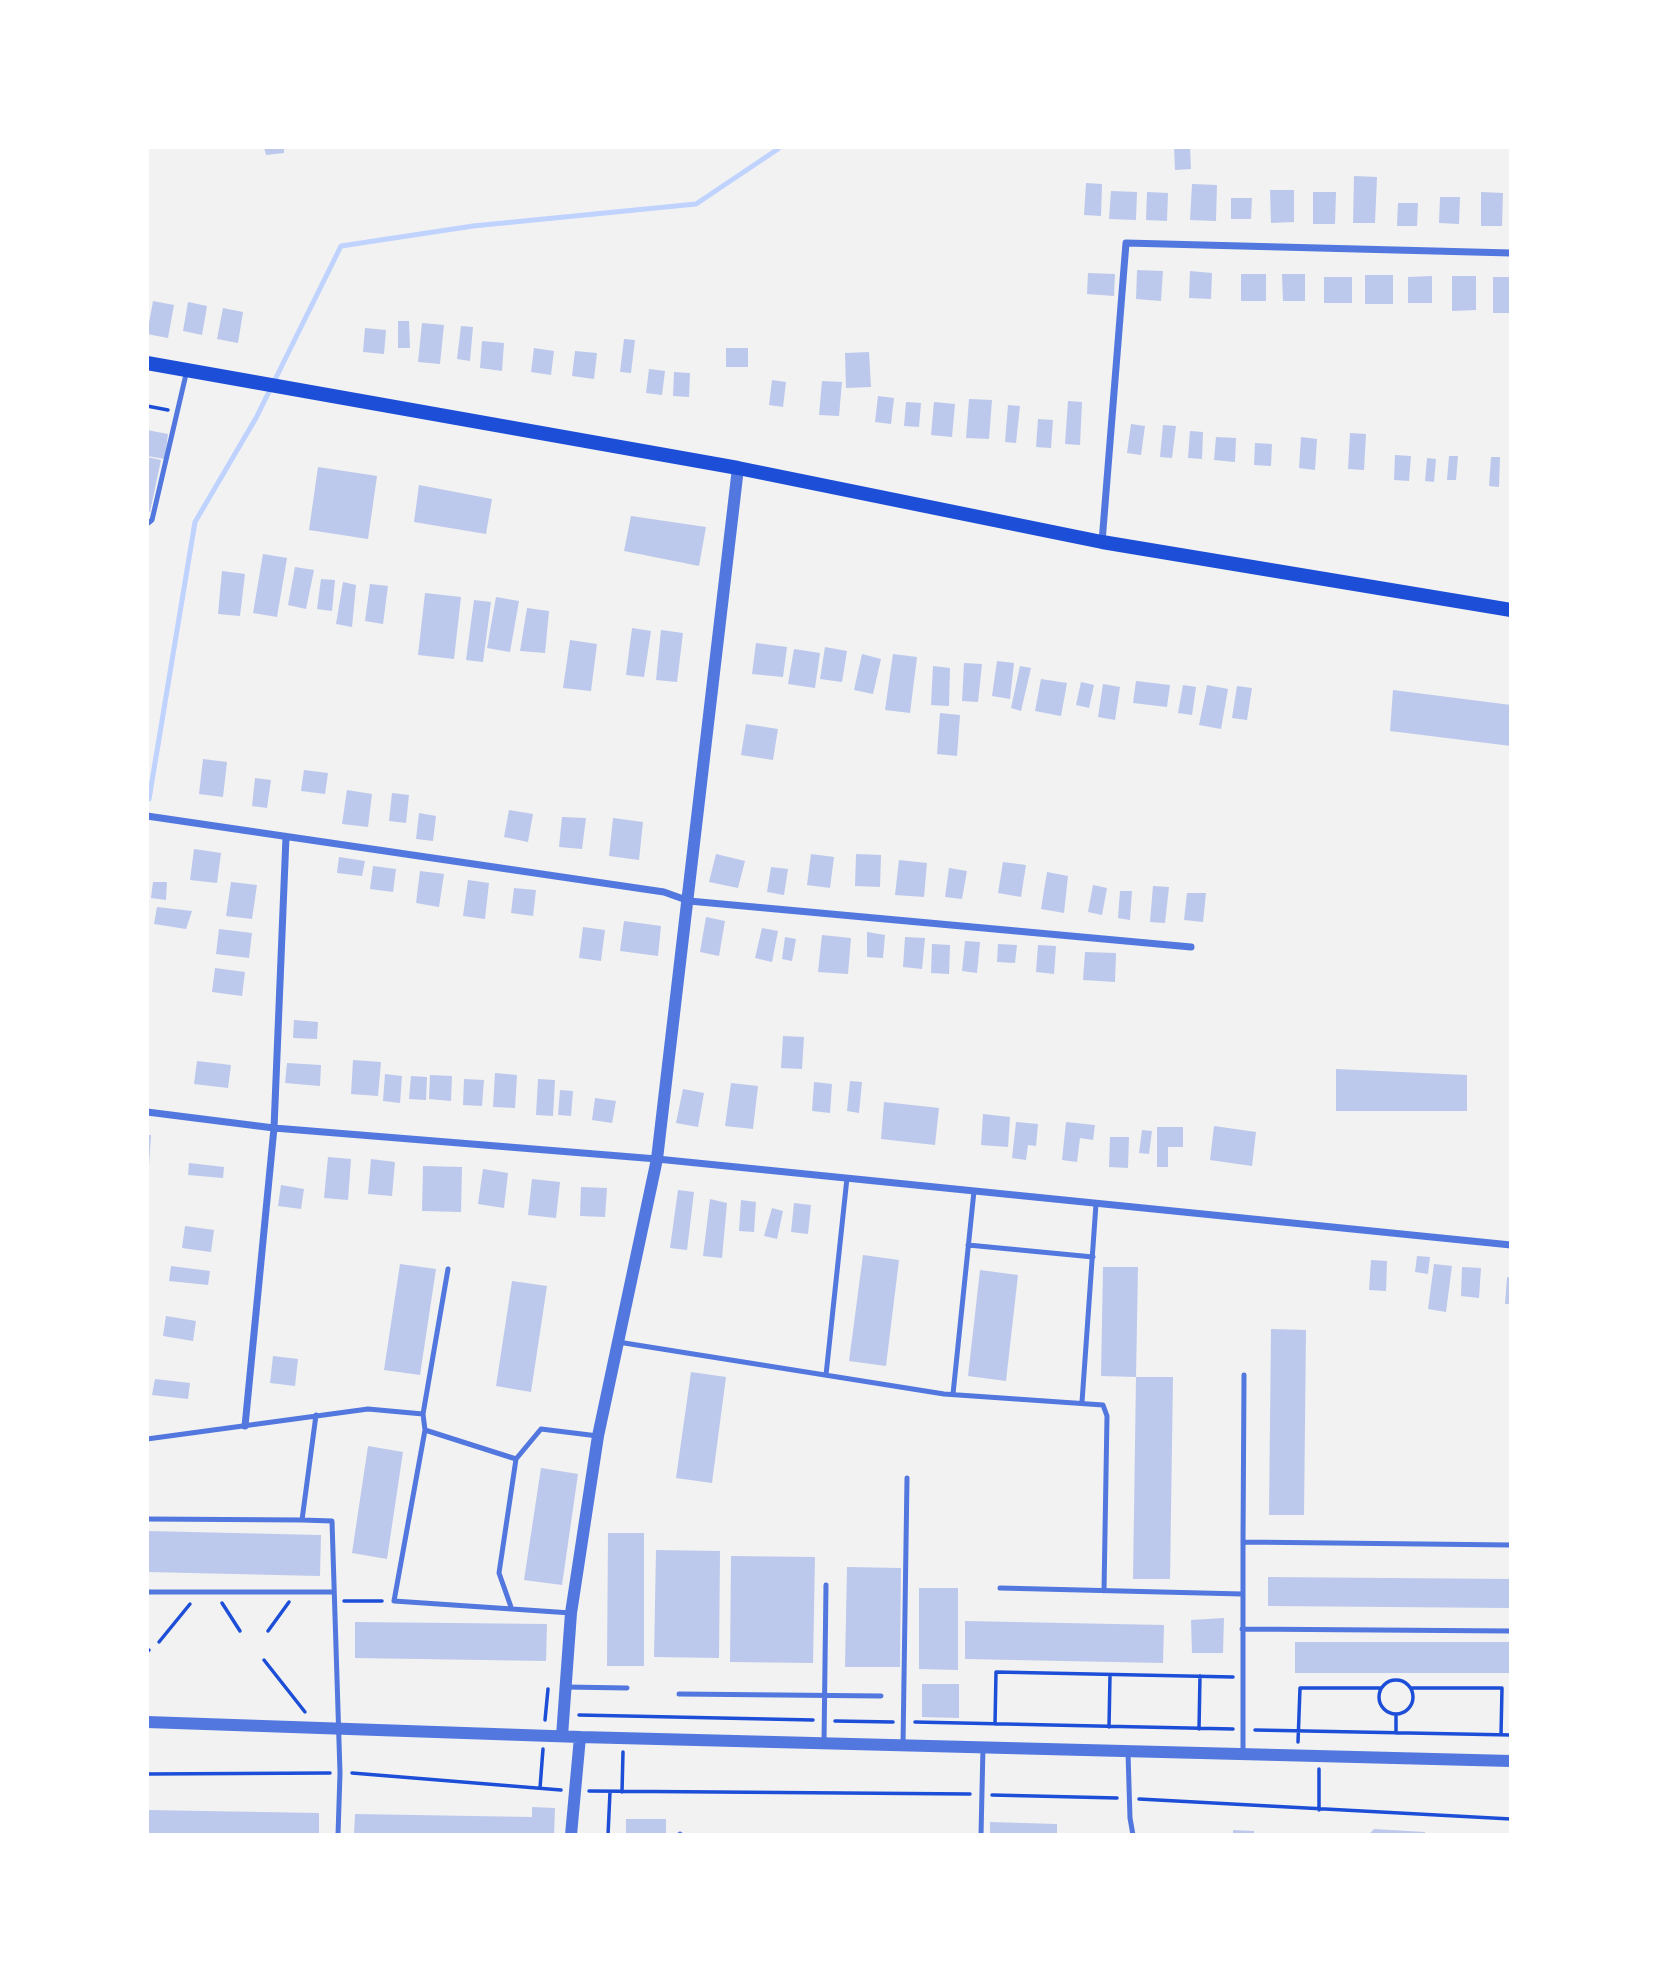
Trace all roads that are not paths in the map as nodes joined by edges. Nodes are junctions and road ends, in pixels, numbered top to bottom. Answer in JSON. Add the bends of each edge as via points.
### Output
{"nodes":[{"id":1,"x":1511,"y":253,"type":"edge"},
{"id":2,"x":147,"y":363,"type":"edge"},
{"id":3,"x":187,"y":370,"type":"junction"},
{"id":4,"x":737,"y":468,"type":"junction"},
{"id":5,"x":147,"y":524,"type":"edge"},
{"id":6,"x":1102,"y":541,"type":"junction"},
{"id":7,"x":1511,"y":610,"type":"edge"},
{"id":8,"x":147,"y":816,"type":"edge"},
{"id":9,"x":286,"y":837,"type":"junction"},
{"id":10,"x":689,"y":901,"type":"junction"},
{"id":11,"x":1191,"y":947,"type":"dead end"},
{"id":12,"x":147,"y":1112,"type":"edge"},
{"id":13,"x":274,"y":1128,"type":"junction"},
{"id":14,"x":657,"y":1159,"type":"junction"},
{"id":15,"x":847,"y":1178,"type":"junction"},
{"id":16,"x":974,"y":1191,"type":"junction"},
{"id":17,"x":1096,"y":1203,"type":"junction"},
{"id":18,"x":968,"y":1245,"type":"junction"},
{"id":19,"x":1511,"y":1245,"type":"edge"},
{"id":20,"x":1093,"y":1256,"type":"junction"},
{"id":21,"x":448,"y":1269,"type":"dead end"},
{"id":22,"x":618,"y":1342,"type":"junction"},
{"id":23,"x":826,"y":1375,"type":"junction"},
{"id":24,"x":1244,"y":1375,"type":"dead end"},
{"id":25,"x":953,"y":1394,"type":"junction"},
{"id":26,"x":1082,"y":1402,"type":"junction"},
{"id":27,"x":423,"y":1414,"type":"junction"},
{"id":28,"x":316,"y":1415,"type":"junction"},
{"id":29,"x":246,"y":1426,"type":"junction"},
{"id":30,"x":425,"y":1430,"type":"junction"},
{"id":31,"x":598,"y":1436,"type":"junction"},
{"id":32,"x":147,"y":1439,"type":"edge"},
{"id":33,"x":516,"y":1459,"type":"junction"},
{"id":34,"x":906,"y":1478,"type":"dead end"},
{"id":35,"x":147,"y":1518,"type":"edge"},
{"id":36,"x":302,"y":1520,"type":"junction"},
{"id":37,"x":1242,"y":1542,"type":"junction"},
{"id":38,"x":1511,"y":1545,"type":"edge"},
{"id":39,"x":826,"y":1585,"type":"dead end"},
{"id":40,"x":1000,"y":1588,"type":"dead end"},
{"id":41,"x":1104,"y":1591,"type":"junction"},
{"id":42,"x":147,"y":1592,"type":"edge"},
{"id":43,"x":334,"y":1592,"type":"junction"},
{"id":44,"x":1242,"y":1594,"type":"junction"},
{"id":45,"x":511,"y":1607,"type":"junction"},
{"id":46,"x":571,"y":1613,"type":"junction"},
{"id":47,"x":1242,"y":1629,"type":"junction"},
{"id":48,"x":1511,"y":1631,"type":"edge"},
{"id":49,"x":566,"y":1687,"type":"junction"},
{"id":50,"x":627,"y":1688,"type":"dead end"},
{"id":51,"x":679,"y":1694,"type":"dead end"},
{"id":52,"x":825,"y":1695,"type":"junction"},
{"id":53,"x":881,"y":1696,"type":"dead end"},
{"id":54,"x":147,"y":1722,"type":"edge"},
{"id":55,"x":337,"y":1728,"type":"junction"},
{"id":56,"x":562,"y":1735,"type":"junction"},
{"id":57,"x":580,"y":1737,"type":"junction"},
{"id":58,"x":824,"y":1742,"type":"junction"},
{"id":59,"x":903,"y":1745,"type":"junction"},
{"id":60,"x":983,"y":1747,"type":"junction"},
{"id":61,"x":1128,"y":1750,"type":"junction"},
{"id":62,"x":1243,"y":1753,"type":"junction"},
{"id":63,"x":1511,"y":1761,"type":"edge"},
{"id":64,"x":338,"y":1835,"type":"edge"},
{"id":65,"x":571,"y":1835,"type":"edge"},
{"id":66,"x":981,"y":1835,"type":"edge"},
{"id":67,"x":1133,"y":1835,"type":"edge"}],
"edges":[{"from":1,"to":6,"type":"street","via":[[1126,243]]},
{"from":2,"to":3,"type":"main road"},
{"from":3,"to":4,"type":"main road"},
{"from":3,"to":5,"type":"lane","via":[[152,520]]},
{"from":4,"to":6,"type":"main road"},
{"from":4,"to":10,"type":"street"},
{"from":6,"to":7,"type":"main road"},
{"from":8,"to":9,"type":"street"},
{"from":9,"to":10,"type":"street","via":[[664,892]]},
{"from":9,"to":13,"type":"street"},
{"from":10,"to":11,"type":"street"},
{"from":10,"to":14,"type":"street"},
{"from":12,"to":13,"type":"street"},
{"from":13,"to":14,"type":"street"},
{"from":13,"to":29,"type":"street"},
{"from":14,"to":15,"type":"street"},
{"from":14,"to":22,"type":"street"},
{"from":15,"to":16,"type":"street"},
{"from":15,"to":23,"type":"lane"},
{"from":16,"to":17,"type":"street"},
{"from":16,"to":18,"type":"lane"},
{"from":17,"to":19,"type":"street"},
{"from":17,"to":20,"type":"lane"},
{"from":18,"to":20,"type":"lane"},
{"from":18,"to":25,"type":"lane"},
{"from":20,"to":26,"type":"lane"},
{"from":21,"to":27,"type":"lane"},
{"from":22,"to":23,"type":"lane"},
{"from":22,"to":31,"type":"street"},
{"from":23,"to":25,"type":"lane"},
{"from":24,"to":37,"type":"lane"},
{"from":25,"to":26,"type":"lane"},
{"from":26,"to":41,"type":"lane","via":[[1103,1405],[1107,1416]]},
{"from":27,"to":28,"type":"lane","via":[[368,1409]]},
{"from":27,"to":30,"type":"lane"},
{"from":28,"to":29,"type":"lane"},
{"from":28,"to":36,"type":"lane"},
{"from":29,"to":32,"type":"lane"},
{"from":30,"to":33,"type":"lane"},
{"from":30,"to":45,"type":"lane","via":[[394,1601]]},
{"from":31,"to":33,"type":"lane","via":[[541,1429]]},
{"from":31,"to":46,"type":"street"},
{"from":33,"to":45,"type":"lane","via":[[499,1573]]},
{"from":34,"to":59,"type":"lane"},
{"from":35,"to":36,"type":"lane"},
{"from":36,"to":43,"type":"lane","via":[[332,1521]]},
{"from":37,"to":38,"type":"lane"},
{"from":37,"to":44,"type":"lane"},
{"from":39,"to":52,"type":"lane"},
{"from":40,"to":41,"type":"lane"},
{"from":41,"to":44,"type":"lane"},
{"from":42,"to":43,"type":"lane"},
{"from":43,"to":55,"type":"lane"},
{"from":44,"to":47,"type":"lane"},
{"from":45,"to":46,"type":"lane"},
{"from":46,"to":49,"type":"street"},
{"from":47,"to":48,"type":"lane"},
{"from":47,"to":62,"type":"lane"},
{"from":49,"to":50,"type":"lane"},
{"from":49,"to":56,"type":"street"},
{"from":51,"to":52,"type":"lane"},
{"from":52,"to":53,"type":"lane"},
{"from":52,"to":58,"type":"lane"},
{"from":54,"to":55,"type":"street"},
{"from":55,"to":56,"type":"street"},
{"from":55,"to":64,"type":"lane"},
{"from":56,"to":57,"type":"street"},
{"from":57,"to":58,"type":"street"},
{"from":57,"to":65,"type":"street"},
{"from":58,"to":59,"type":"street"},
{"from":59,"to":60,"type":"street"},
{"from":60,"to":61,"type":"street"},
{"from":60,"to":66,"type":"lane"},
{"from":61,"to":62,"type":"street"},
{"from":61,"to":67,"type":"lane"},
{"from":62,"to":63,"type":"street"}]}
